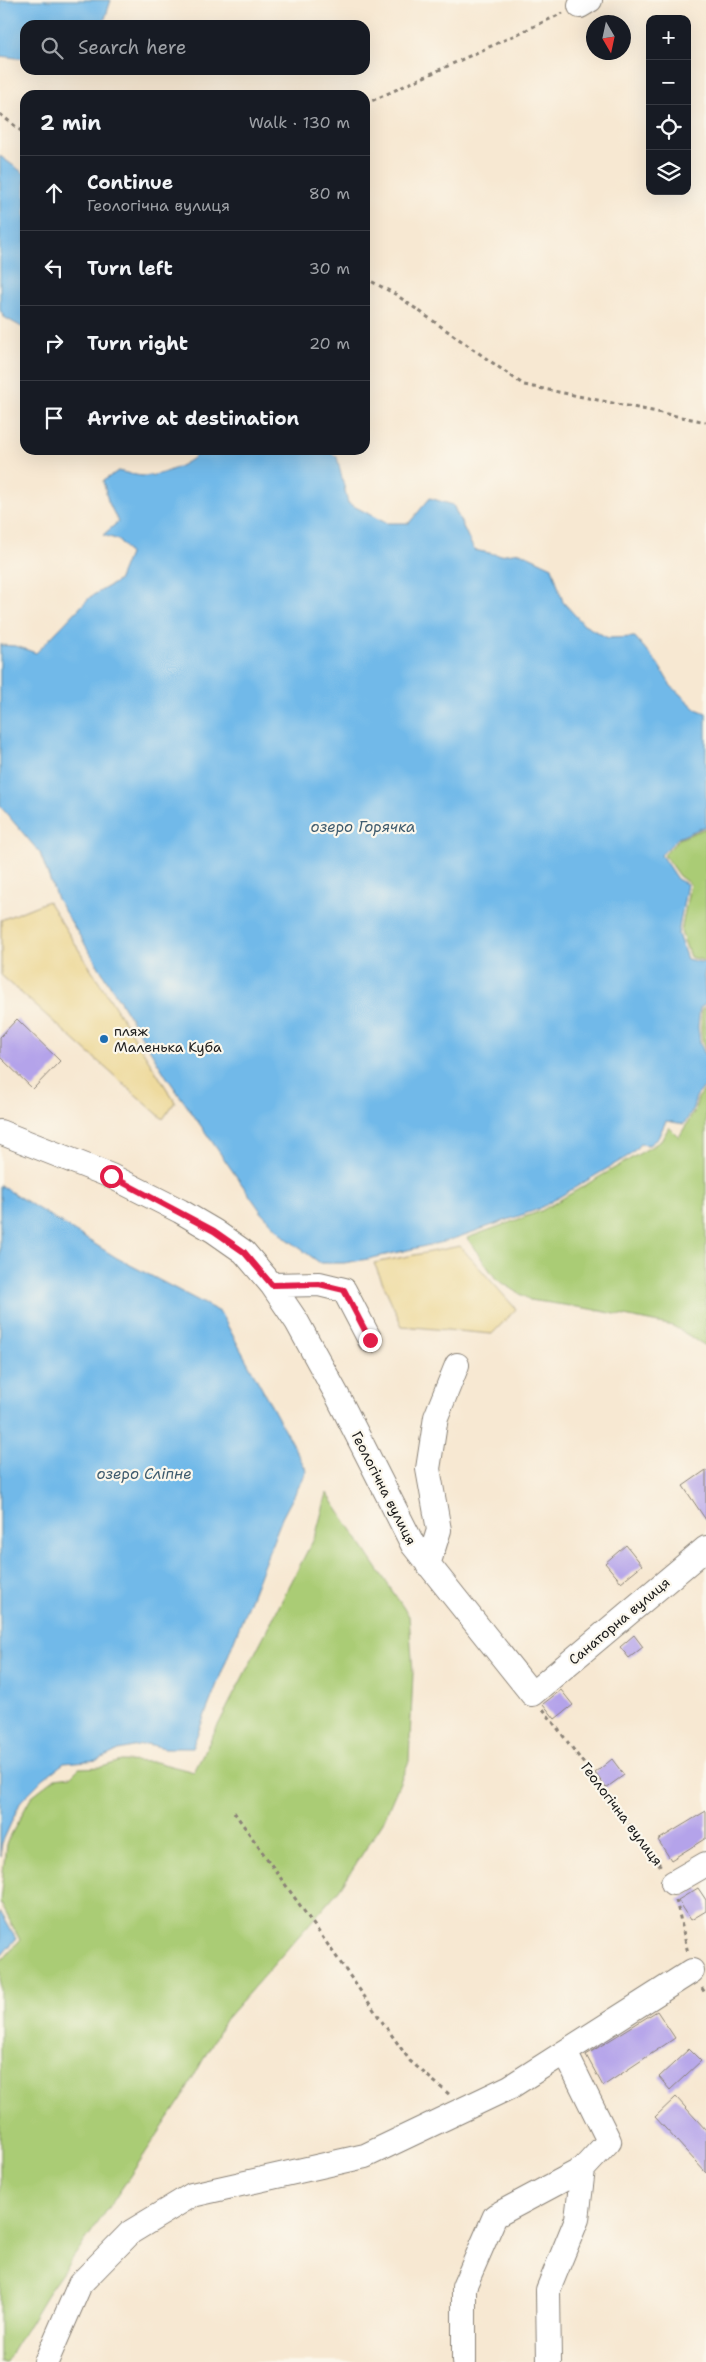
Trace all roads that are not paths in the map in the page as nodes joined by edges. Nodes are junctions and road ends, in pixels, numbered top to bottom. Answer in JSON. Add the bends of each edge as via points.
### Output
{"nodes":[{"id":1,"x":0,"y":1132,"type":"edge"},
{"id":2,"x":272,"y":1285,"type":"junction"},
{"id":3,"x":370,"y":1340,"type":"dead end"},
{"id":4,"x":457,"y":1365,"type":"dead end"},
{"id":5,"x":706,"y":1548,"type":"edge"},
{"id":6,"x":428,"y":1565,"type":"junction"},
{"id":7,"x":532,"y":1694,"type":"joint"},
{"id":8,"x":706,"y":1864,"type":"edge"},
{"id":9,"x":672,"y":1883,"type":"road end"},
{"id":10,"x":692,"y":1971,"type":"road end"},
{"id":11,"x":565,"y":2052,"type":"junction"},
{"id":12,"x":583,"y":2169,"type":"junction"},
{"id":13,"x":46,"y":2362,"type":"edge"},
{"id":14,"x":464,"y":2362,"type":"edge"},
{"id":15,"x":549,"y":2362,"type":"edge"}],
"edges":[{"from":1,"to":2,"type":"street","name":"Геологічна вулиця","via":[[111,1176],[180,1211],[244,1252]]},
{"from":2,"to":3,"type":"street","via":[[319,1284],[344,1290]]},
{"from":2,"to":6,"type":"street","name":"Геологічна вулиця","via":[[297,1322],[413,1545]]},
{"from":4,"to":6,"type":"street","via":[[436,1417],[428,1470],[439,1530]]},
{"from":5,"to":7,"type":"street","name":"Санаторна вулиця"},
{"from":6,"to":7,"type":"street","name":"Геологічна вулиця"},
{"from":8,"to":9,"type":"street"},
{"from":10,"to":11,"type":"street"},
{"from":11,"to":12,"type":"street","via":[[609,2141]]},
{"from":11,"to":13,"type":"street","via":[[510,2087],[365,2156],[192,2195],[131,2232],[80,2284]]},
{"from":12,"to":14,"type":"street","via":[[495,2216],[464,2287]]},
{"from":12,"to":15,"type":"street","via":[[577,2220],[548,2290]]}]}
